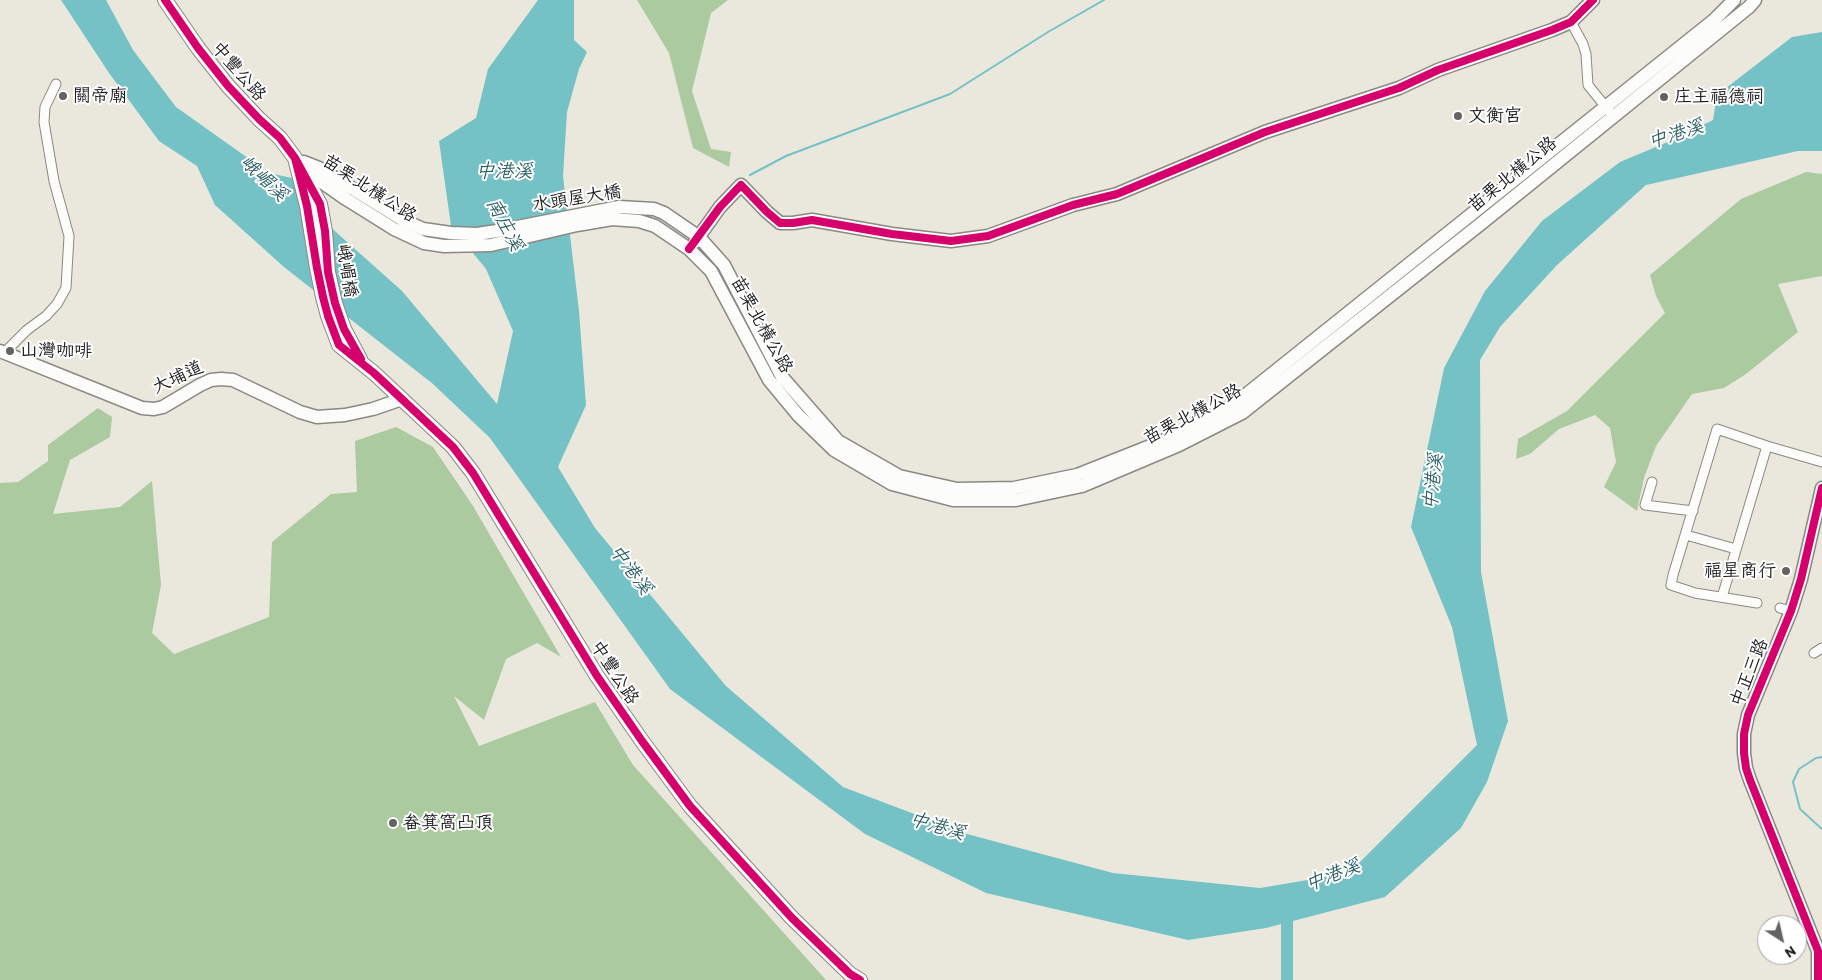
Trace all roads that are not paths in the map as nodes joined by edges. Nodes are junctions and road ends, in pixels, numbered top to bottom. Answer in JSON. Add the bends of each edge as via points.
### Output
{"nodes":[{"id":1,"x":165,"y":0,"type":"edge"},
{"id":2,"x":1593,"y":0,"type":"edge"},
{"id":3,"x":1734,"y":0,"type":"edge"},
{"id":4,"x":1754,"y":0,"type":"edge"},
{"id":5,"x":1571,"y":22,"type":"junction"},
{"id":6,"x":56,"y":84,"type":"dead end"},
{"id":7,"x":1610,"y":111,"type":"junction"},
{"id":8,"x":295,"y":158,"type":"junction"},
{"id":9,"x":302,"y":189,"type":"joint"},
{"id":10,"x":346,"y":199,"type":"junction"},
{"id":11,"x":320,"y":204,"type":"junction"},
{"id":12,"x":423,"y":229,"type":"joint"},
{"id":13,"x":699,"y":236,"type":"junction"},
{"id":14,"x":424,"y":243,"type":"joint"},
{"id":15,"x":689,"y":249,"type":"junction"},
{"id":16,"x":345,"y":343,"type":"junction"},
{"id":17,"x":2,"y":352,"type":"edge"},
{"id":18,"x":402,"y":399,"type":"junction"},
{"id":19,"x":1767,"y":446,"type":"junction"},
{"id":20,"x":1822,"y":462,"type":"edge"},
{"id":21,"x":1652,"y":482,"type":"dead end"},
{"id":22,"x":1822,"y":488,"type":"edge"},
{"id":23,"x":1693,"y":511,"type":"junction"},
{"id":24,"x":1686,"y":535,"type":"junction"},
{"id":25,"x":1736,"y":549,"type":"junction"},
{"id":26,"x":1722,"y":597,"type":"junction"},
{"id":27,"x":1757,"y":603,"type":"dead end"},
{"id":28,"x":1817,"y":935,"type":"edge"},
{"id":29,"x":860,"y":980,"type":"edge"},
{"id":30,"x":1818,"y":980,"type":"edge"}],
"edges":[{"from":1,"to":8,"type":"main road","name":"中豐公路","via":[[228,86],[280,138]]},
{"from":2,"to":5,"type":"main road"},
{"from":3,"to":7,"type":"main road","name":"苗栗北橫公路"},
{"from":4,"to":7,"type":"main road","name":"苗栗北橫公路"},
{"from":5,"to":7,"type":"street","via":[[1584,49],[1588,85]]},
{"from":5,"to":13,"type":"main road","via":[[1438,70],[1399,88],[1264,132],[1117,194],[1073,205],[988,236],[951,241],[812,220],[780,223],[741,184],[720,206]]},
{"from":6,"to":17,"type":"street","via":[[45,107],[44,122],[54,181],[69,236],[66,288],[58,304]]},
{"from":7,"to":13,"type":"main road","name":"苗栗北橫公路","via":[[1232,406],[1173,437],[1077,475],[1014,488],[957,489],[899,476],[838,440],[782,377],[724,265]]},
{"from":7,"to":15,"type":"main road","name":"苗栗北橫公路","via":[[1484,222],[1242,413],[1179,445],[1082,486],[1016,500],[953,500],[892,484],[834,450],[798,415],[769,380],[711,271]]},
{"from":8,"to":9,"type":"main road","name":"中豐公路"},
{"from":8,"to":10,"type":"main road","name":"苗栗北橫公路"},
{"from":8,"to":11,"type":"main road","name":"中豐公路"},
{"from":8,"to":12,"type":"main road","name":"苗栗北橫公路","via":[[319,168],[389,213]]},
{"from":9,"to":16,"type":"main road","name":"峨嵋橋","via":[[328,316]]},
{"from":10,"to":11,"type":"main road","via":[[333,197]]},
{"from":10,"to":14,"type":"main road","name":"苗栗北橫公路","via":[[394,229]]},
{"from":11,"to":16,"type":"main road","name":"峨嵋橋","via":[[328,272]]},
{"from":12,"to":13,"type":"main road","name":"水頭屋大橋","via":[[451,233],[490,232],[631,207],[664,213]]},
{"from":13,"to":15,"type":"main road"},
{"from":14,"to":15,"type":"main road","name":"水頭屋大橋","via":[[491,245],[577,225],[629,219],[655,226]]},
{"from":16,"to":18,"type":"main road","name":"中豐公路","via":[[365,367]]},
{"from":17,"to":18,"type":"main road","name":"大埔道","via":[[142,408],[163,407],[200,385],[221,379],[233,380],[300,412],[316,416],[373,410]]},
{"from":18,"to":29,"type":"main road","name":"中豐公路","via":[[453,447],[473,473],[597,676],[690,806],[792,918]]},
{"from":19,"to":20,"type":"street"},
{"from":19,"to":23,"type":"street","via":[[1717,429]]},
{"from":19,"to":25,"type":"street"},
{"from":21,"to":23,"type":"street","via":[[1645,505]]},
{"from":22,"to":28,"type":"main road","name":"中正三路","via":[[1801,579],[1786,610],[1744,734],[1750,780]]},
{"from":23,"to":24,"type":"street"},
{"from":24,"to":25,"type":"street"},
{"from":24,"to":26,"type":"street","via":[[1671,585]]},
{"from":25,"to":26,"type":"street"},
{"from":26,"to":27,"type":"street"},
{"from":28,"to":30,"type":"main road","name":"中正三路"}]}
